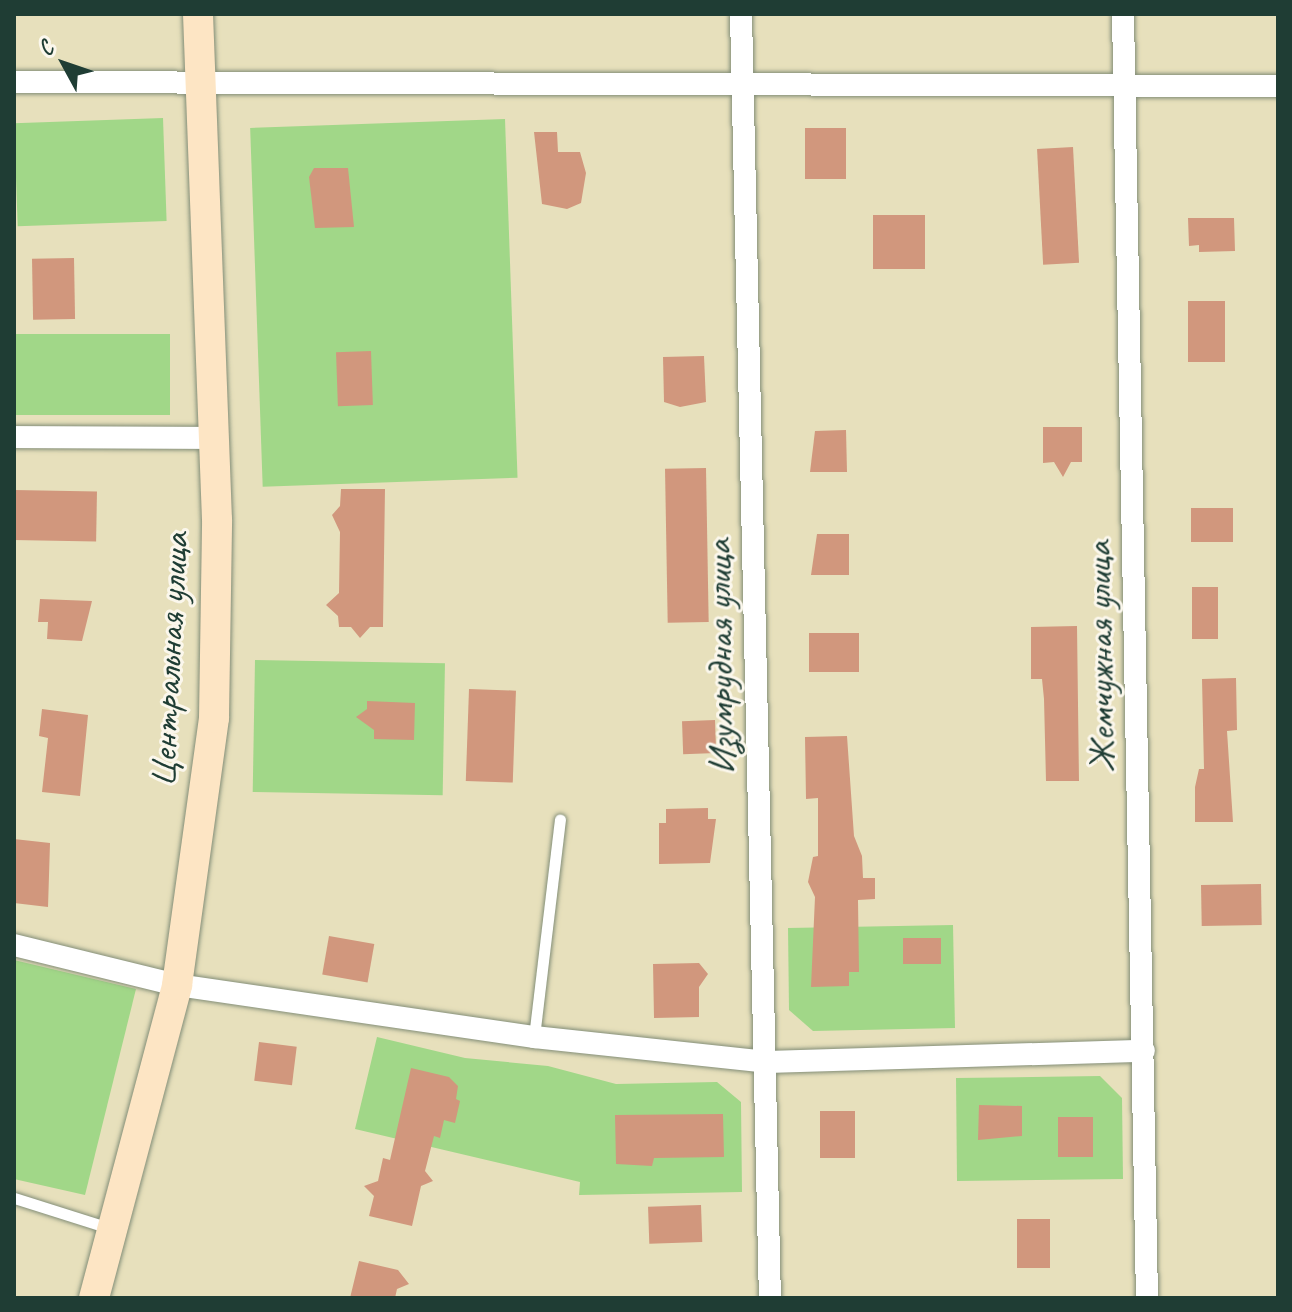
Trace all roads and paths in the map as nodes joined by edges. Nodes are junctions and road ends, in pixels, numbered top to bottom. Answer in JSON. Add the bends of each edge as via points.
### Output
{"nodes":[{"id":1,"x":198,"y":14,"type":"edge"},
{"id":2,"x":741,"y":14,"type":"edge"},
{"id":3,"x":1123,"y":14,"type":"edge"},
{"id":4,"x":205,"y":80,"type":"junction"},
{"id":5,"x":14,"y":82,"type":"edge"},
{"id":6,"x":1125,"y":86,"type":"junction"},
{"id":7,"x":1278,"y":86,"type":"edge"},
{"id":8,"x":741,"y":87,"type":"junction"},
{"id":9,"x":14,"y":437,"type":"edge"},
{"id":10,"x":214,"y":438,"type":"junction"},
{"id":11,"x":560,"y":820,"type":"dead end"},
{"id":12,"x":14,"y":945,"type":"edge"},
{"id":13,"x":177,"y":985,"type":"junction"},
{"id":14,"x":534,"y":1037,"type":"junction"},
{"id":15,"x":1144,"y":1051,"type":"junction"},
{"id":16,"x":767,"y":1062,"type":"junction"},
{"id":17,"x":14,"y":1198,"type":"edge"},
{"id":18,"x":114,"y":1230,"type":"junction"},
{"id":19,"x":94,"y":1298,"type":"edge"},
{"id":20,"x":770,"y":1298,"type":"edge"},
{"id":21,"x":1147,"y":1298,"type":"edge"}],
"edges":[{"from":1,"to":4,"type":"main road","name":"Центральная улица"},
{"from":2,"to":8,"type":"street","name":"Изумрудная улица"},
{"from":3,"to":6,"type":"street","name":"Жемчужная улица"},
{"from":4,"to":5,"type":"street"},
{"from":4,"to":8,"type":"street"},
{"from":4,"to":10,"type":"main road","name":"Центральная улица"},
{"from":6,"to":7,"type":"street"},
{"from":6,"to":8,"type":"street"},
{"from":6,"to":15,"type":"street","name":"Жемчужная улица"},
{"from":8,"to":16,"type":"street","name":"Изумрудная улица"},
{"from":9,"to":10,"type":"street"},
{"from":10,"to":13,"type":"main road","name":"Центральная улица","via":[[214,718]]},
{"from":11,"to":14,"type":"lane"},
{"from":12,"to":13,"type":"street"},
{"from":13,"to":14,"type":"street"},
{"from":13,"to":18,"type":"main road","name":"Центральная улица"},
{"from":14,"to":16,"type":"street"},
{"from":15,"to":16,"type":"street"},
{"from":15,"to":21,"type":"street","name":"Жемчужная улица"},
{"from":16,"to":20,"type":"street","name":"Изумрудная улица"},
{"from":17,"to":18,"type":"lane"},
{"from":18,"to":19,"type":"main road","name":"Центральная улица"}]}
